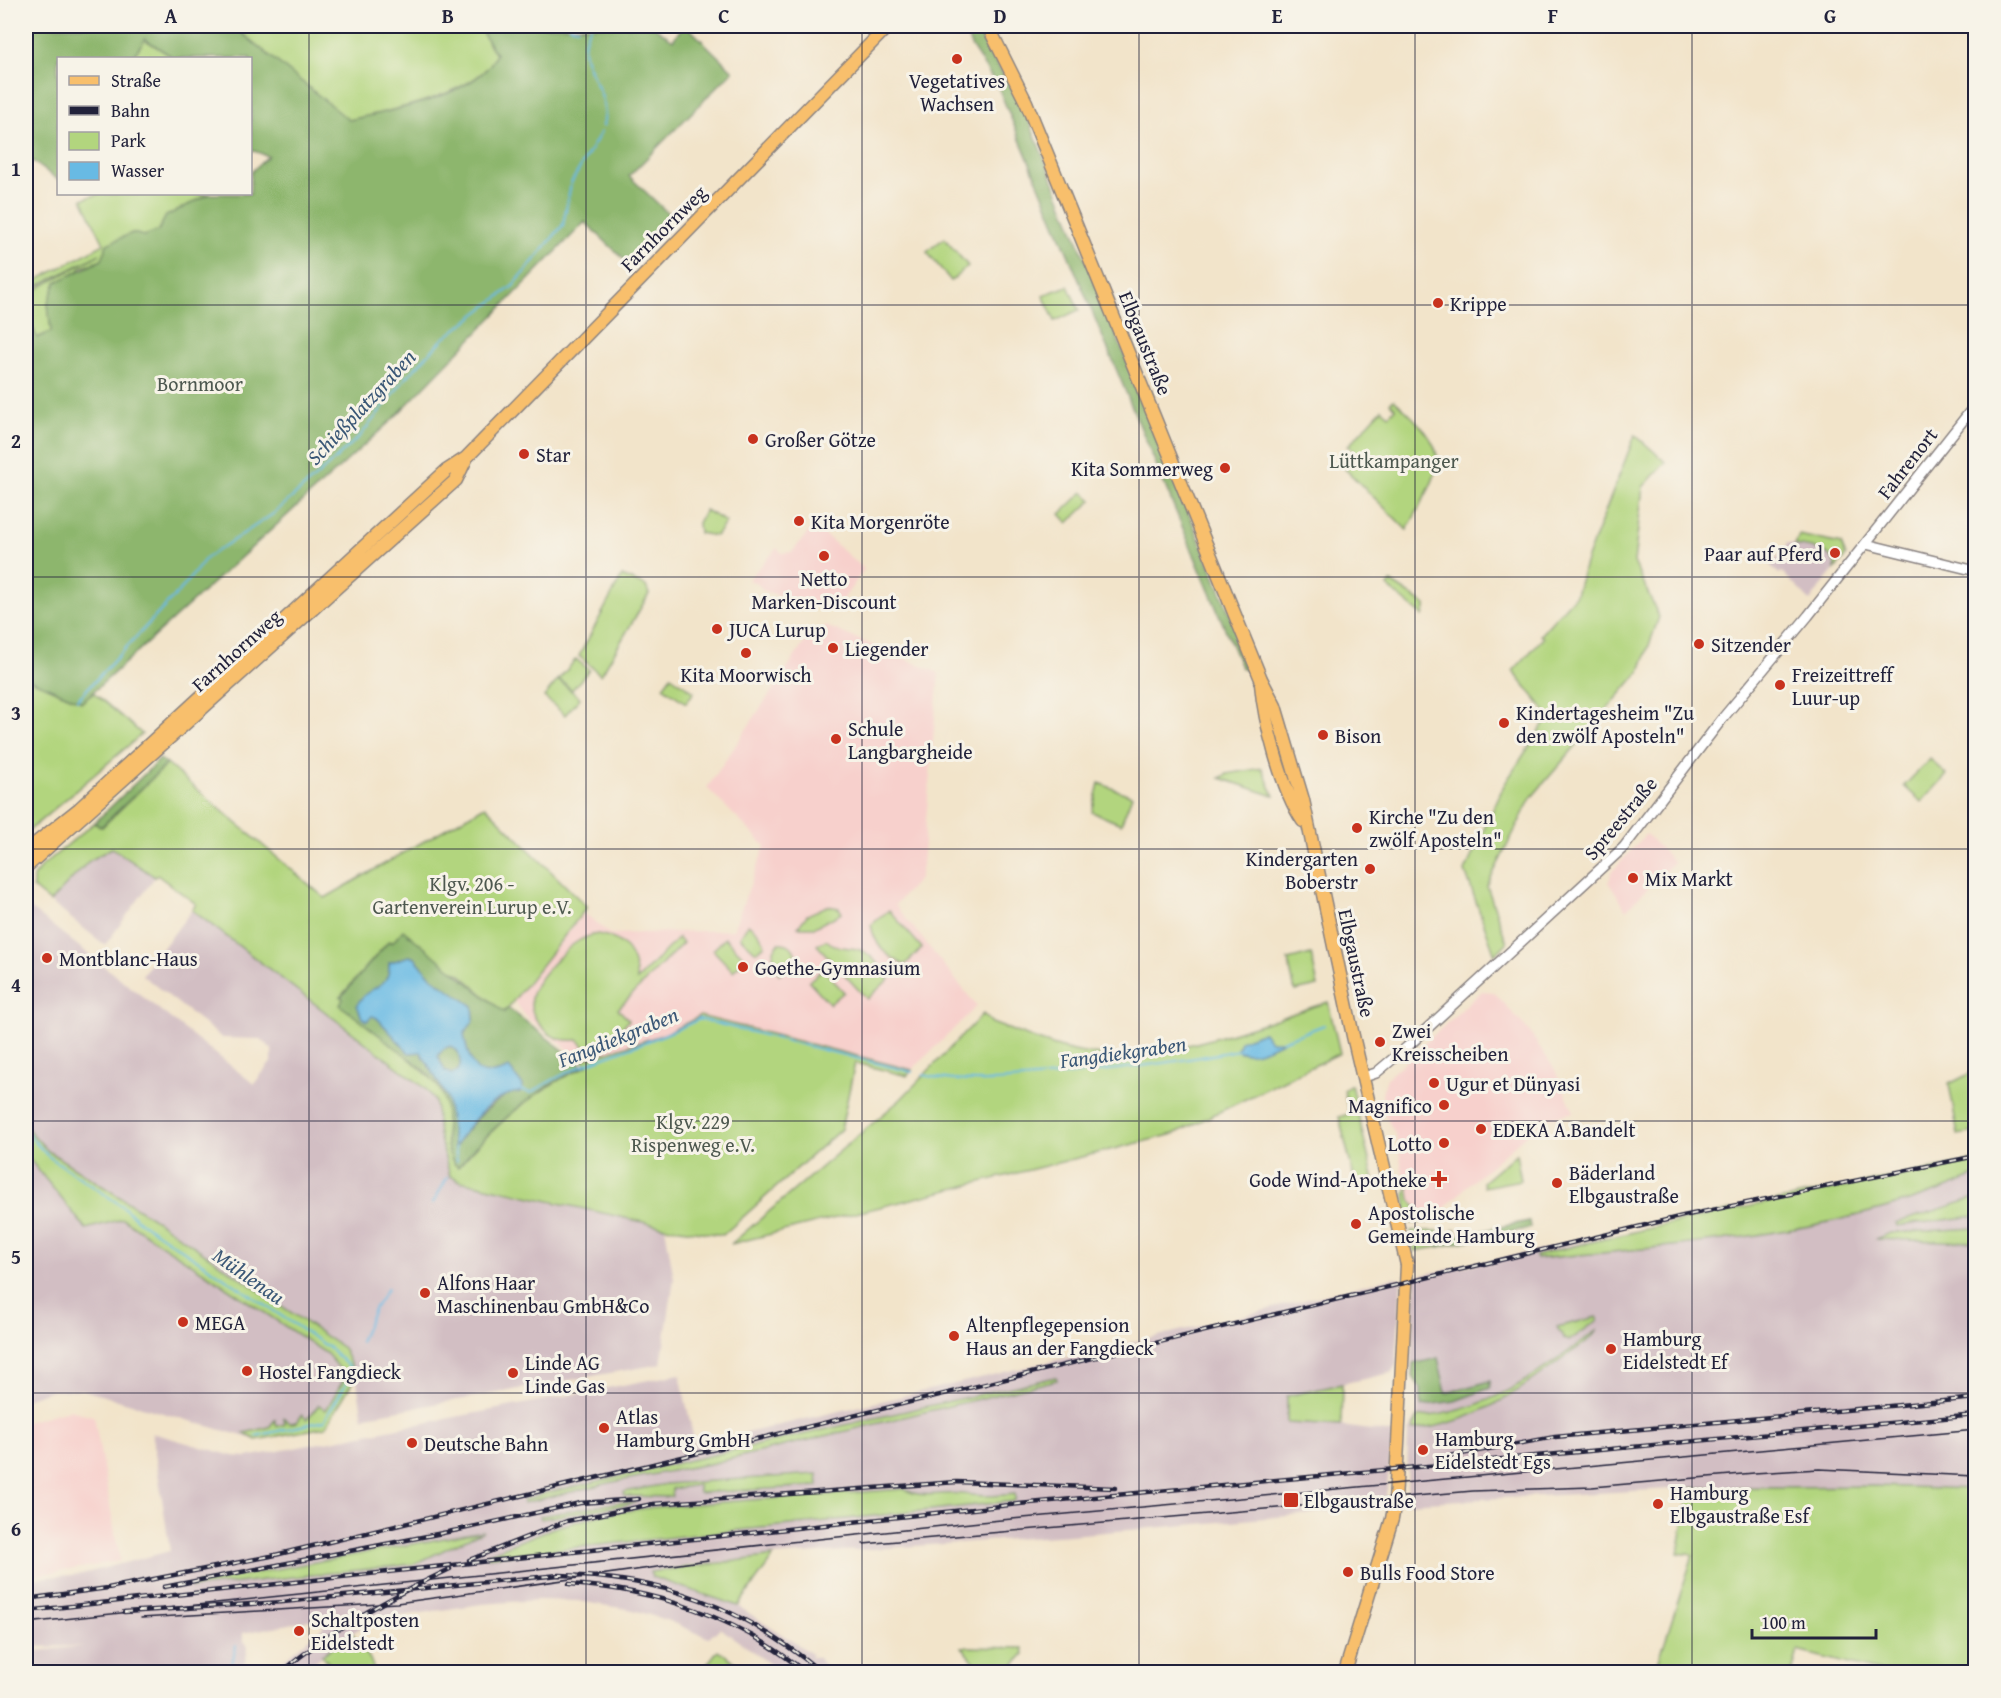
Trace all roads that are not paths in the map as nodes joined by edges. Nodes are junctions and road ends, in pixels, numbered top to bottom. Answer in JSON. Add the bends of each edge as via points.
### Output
{"nodes":[{"id":1,"x":888,"y":26,"type":"edge"},
{"id":2,"x":988,"y":26,"type":"edge"},
{"id":3,"x":1976,"y":404,"type":"edge"},
{"id":4,"x":466,"y":458,"type":"junction"},
{"id":5,"x":1866,"y":544,"type":"junction"},
{"id":6,"x":1976,"y":571,"type":"edge"},
{"id":7,"x":26,"y":851,"type":"edge"},
{"id":8,"x":26,"y":867,"type":"edge"},
{"id":9,"x":1364,"y":1077,"type":"junction"},
{"id":10,"x":1345,"y":1672,"type":"edge"}],
"edges":[{"from":1,"to":4,"type":"main road","name":"Farnhornweg"},
{"from":2,"to":9,"type":"main road","name":"Elbgaustraße","via":[[1026,102],[1261,679],[1263,710],[1290,796],[1306,825]]},
{"from":3,"to":5,"type":"street","name":"Fahrenort"},
{"from":4,"to":7,"type":"main road","name":"Farnhornweg","via":[[446,471],[79,809]]},
{"from":4,"to":8,"type":"main road","name":"Farnhornweg","via":[[456,480]]},
{"from":5,"to":6,"type":"street"},
{"from":5,"to":9,"type":"street","name":"Spreestraße","via":[[1722,719],[1624,847],[1407,1047],[1376,1073]]},
{"from":9,"to":10,"type":"main road","name":"Elbgaustraße","via":[[1408,1275],[1392,1519]]}]}
